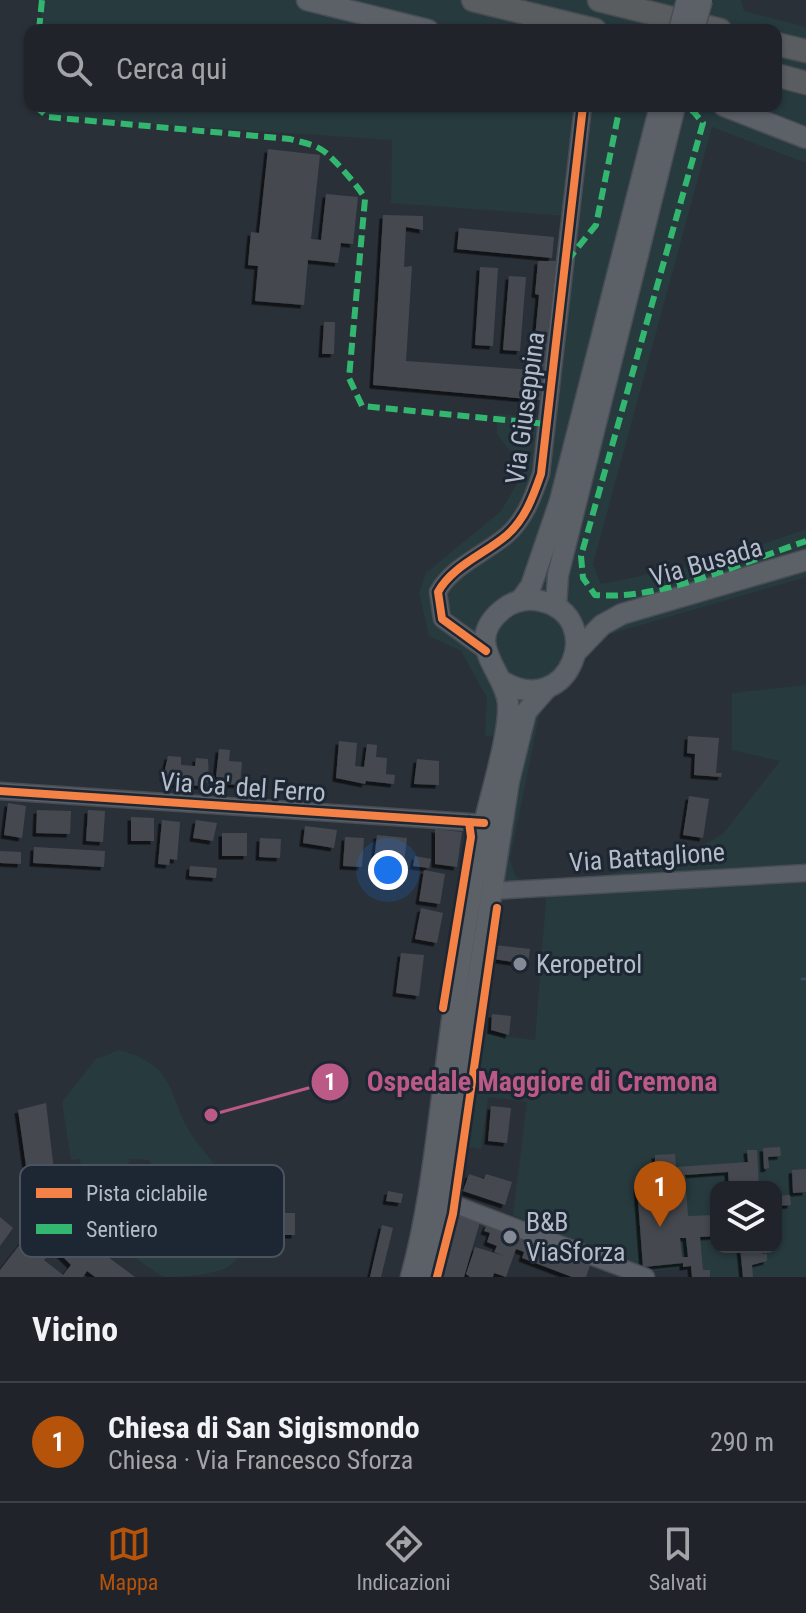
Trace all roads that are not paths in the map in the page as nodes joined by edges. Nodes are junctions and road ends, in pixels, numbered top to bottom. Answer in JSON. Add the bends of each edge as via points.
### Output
{"nodes":[{"id":1,"x":307,"y":0,"type":"edge"},
{"id":2,"x":473,"y":0,"type":"edge"},
{"id":3,"x":599,"y":0,"type":"edge"},
{"id":4,"x":687,"y":0,"type":"edge"},
{"id":5,"x":702,"y":0,"type":"edge"},
{"id":6,"x":404,"y":24,"type":"edge"},
{"id":7,"x":571,"y":24,"type":"edge"},
{"id":8,"x":681,"y":24,"type":"edge"},
{"id":9,"x":696,"y":24,"type":"edge"},
{"id":10,"x":696,"y":24,"type":"edge"},
{"id":11,"x":782,"y":45,"type":"edge"},
{"id":12,"x":806,"y":51,"type":"edge"},
{"id":13,"x":782,"y":77,"type":"edge"},
{"id":14,"x":806,"y":83,"type":"edge"},
{"id":15,"x":582,"y":112,"type":"edge"},
{"id":16,"x":660,"y":112,"type":"edge"},
{"id":17,"x":672,"y":112,"type":"edge"},
{"id":18,"x":739,"y":112,"type":"edge"},
{"id":19,"x":754,"y":112,"type":"edge"},
{"id":20,"x":806,"y":125,"type":"edge"},
{"id":21,"x":661,"y":131,"type":"junction"},
{"id":22,"x":806,"y":138,"type":"edge"},
{"id":23,"x":806,"y":560,"type":"edge"},
{"id":24,"x":520,"y":601,"type":"junction"},
{"id":25,"x":559,"y":609,"type":"junction"},
{"id":26,"x":622,"y":614,"type":"junction"},
{"id":27,"x":492,"y":622,"type":"junction"},
{"id":28,"x":459,"y":632,"type":"junction"},
{"id":29,"x":486,"y":651,"type":"junction"},
{"id":30,"x":576,"y":652,"type":"junction"},
{"id":31,"x":502,"y":681,"type":"junction"},
{"id":32,"x":547,"y":688,"type":"junction"},
{"id":33,"x":0,"y":791,"type":"edge"},
{"id":34,"x":493,"y":824,"type":"junction"},
{"id":35,"x":806,"y":873,"type":"edge"},
{"id":36,"x":481,"y":890,"type":"junction"},
{"id":37,"x":443,"y":1200,"type":"junction"},
{"id":38,"x":411,"y":1277,"type":"edge"},
{"id":39,"x":427,"y":1277,"type":"edge"},
{"id":40,"x":646,"y":1277,"type":"edge"}],
"edges":[{"from":1,"to":6,"type":"main road"},
{"from":2,"to":7,"type":"highway"},
{"from":3,"to":9,"type":"highway"},
{"from":4,"to":8,"type":"main road","bridge":true},
{"from":5,"to":10,"type":"main road","bridge":true},
{"from":11,"to":12,"type":"highway"},
{"from":13,"to":14,"type":"highway"},
{"from":15,"to":28,"type":"street","name":"Via Giuseppina","via":[[541,474],[521,520],[448,578],[438,592],[442,619]]},
{"from":16,"to":21,"type":"main road","name":"Via Giuseppina"},
{"from":17,"to":21,"type":"main road","name":"Via Giuseppina"},
{"from":18,"to":22,"type":"main road"},
{"from":19,"to":20,"type":"main road"},
{"from":21,"to":24,"type":"main road","name":"Via Giuseppina","via":[[560,501],[531,586]]},
{"from":21,"to":25,"type":"main road","name":"Via Giuseppina","via":[[558,575]]},
{"from":23,"to":26,"type":"main road","name":"Via Busada"},
{"from":24,"to":25,"type":"main road","via":[[545,601]]},
{"from":24,"to":27,"type":"main road"},
{"from":25,"to":26,"type":"main road","name":"Via Busada"},
{"from":25,"to":30,"type":"main road","via":[[574,630]]},
{"from":26,"to":30,"type":"main road","name":"Via Busada","via":[[602,625]]},
{"from":27,"to":28,"type":"street"},
{"from":27,"to":29,"type":"main road"},
{"from":28,"to":29,"type":"street","name":"Via Giuseppina"},
{"from":29,"to":31,"type":"main road"},
{"from":30,"to":32,"type":"main road","via":[[567,674]]},
{"from":31,"to":32,"type":"main road","via":[[524,690]]},
{"from":31,"to":34,"type":"main road","via":[[508,707]]},
{"from":32,"to":34,"type":"main road","via":[[526,712]]},
{"from":33,"to":34,"type":"street","name":"Via Ca' del Ferro"},
{"from":34,"to":36,"type":"main road"},
{"from":35,"to":36,"type":"street","name":"Via Battaglione"},
{"from":36,"to":37,"type":"main road"},
{"from":36,"to":38,"type":"main road"},
{"from":37,"to":39,"type":"main road"},
{"from":37,"to":40,"type":"street"}]}
